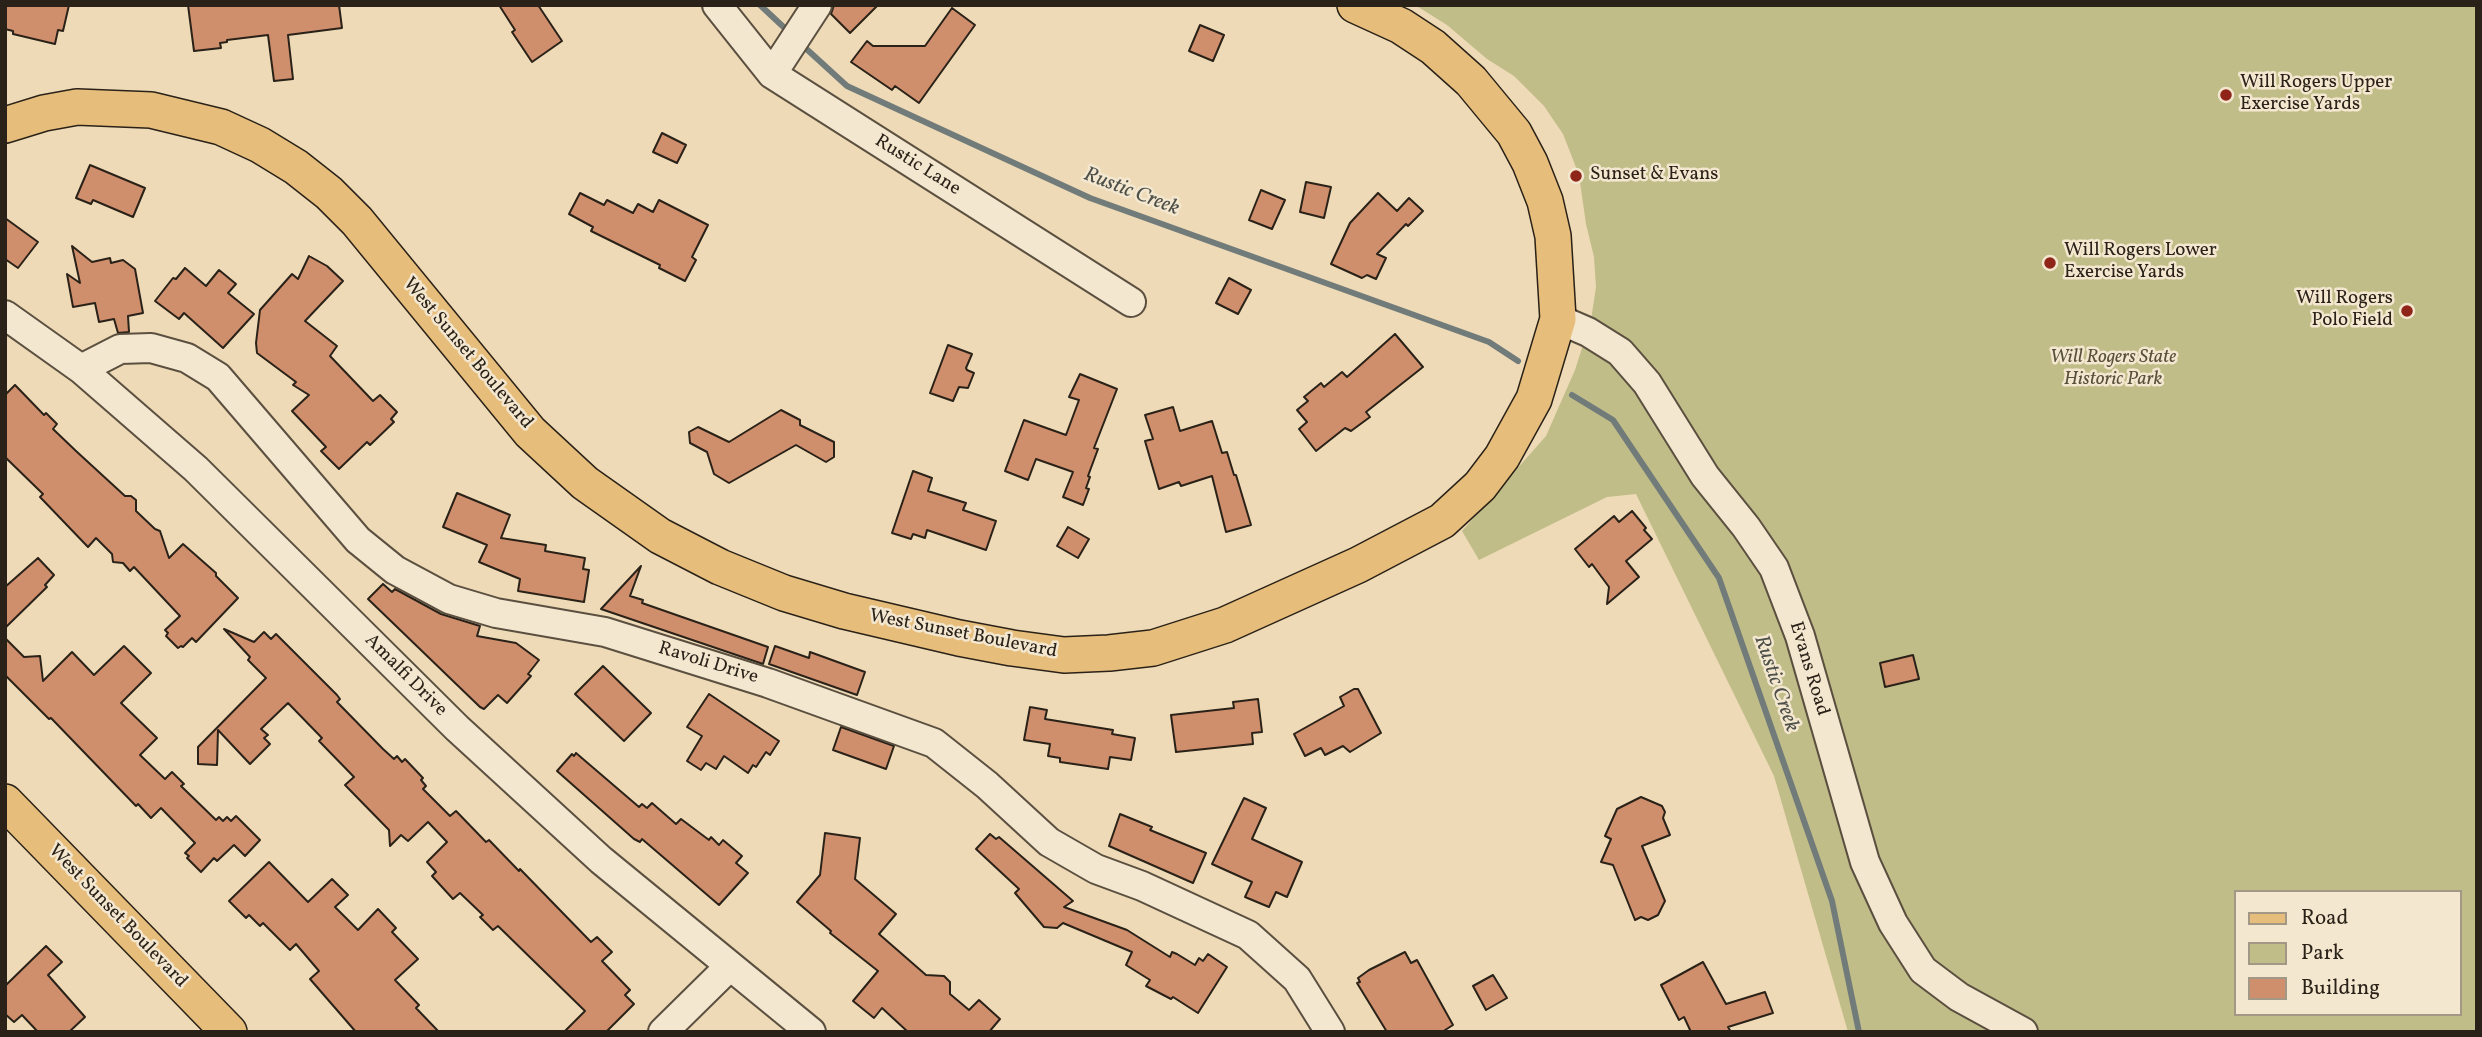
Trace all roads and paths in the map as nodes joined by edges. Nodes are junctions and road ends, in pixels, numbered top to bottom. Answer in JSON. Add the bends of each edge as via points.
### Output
{"nodes":[{"id":1,"x":717,"y":5,"type":"edge"},
{"id":2,"x":1355,"y":5,"type":"edge"},
{"id":3,"x":810,"y":16,"type":"edge"},
{"id":4,"x":772,"y":74,"type":"junction"},
{"id":5,"x":5,"y":125,"type":"edge"},
{"id":6,"x":1131,"y":302,"type":"dead end"},
{"id":7,"x":5,"y":314,"type":"edge"},
{"id":8,"x":1558,"y":319,"type":"junction"},
{"id":9,"x":82,"y":369,"type":"junction"},
{"id":10,"x":5,"y":802,"type":"edge"},
{"id":11,"x":730,"y":966,"type":"junction"},
{"id":12,"x":229,"y":1032,"type":"edge"},
{"id":13,"x":663,"y":1032,"type":"edge"},
{"id":14,"x":811,"y":1032,"type":"edge"},
{"id":15,"x":1331,"y":1032,"type":"edge"},
{"id":16,"x":2023,"y":1032,"type":"edge"}],
"edges":[{"from":1,"to":4,"type":"street","name":"Rustic Lane"},
{"from":2,"to":8,"type":"main road","name":"West Sunset Boulevard","via":[[1433,47],[1471,81],[1514,133],[1545,201],[1553,236]]},
{"from":3,"to":4,"type":"street"},
{"from":4,"to":6,"type":"street","name":"Rustic Lane"},
{"from":5,"to":8,"type":"main road","name":"West Sunset Boulevard","via":[[77,107],[151,110],[220,127],[260,145],[296,167],[357,221],[530,432],[585,483],[660,536],[720,567],[844,611],[959,638],[1064,655],[1153,648],[1225,625],[1442,521],[1480,486],[1521,426],[1544,371]]},
{"from":7,"to":9,"type":"street","name":"Amalfi Drive"},
{"from":8,"to":16,"type":"street","name":"Evans Road","via":[[1620,352],[1647,383],[1705,475],[1774,568],[1800,636],[1866,862],[1893,922],[1923,970],[1959,997]]},
{"from":9,"to":11,"type":"street","name":"Amalfi Drive","via":[[196,469],[457,728],[601,860]]},
{"from":9,"to":15,"type":"street","name":"Ravoli Drive","via":[[120,349],[151,348],[198,364],[218,377],[358,540],[395,570],[449,599],[496,613],[605,632],[768,683],[934,743],[1049,842],[1096,869],[1248,935],[1297,979]]},
{"from":10,"to":12,"type":"main road","name":"West Sunset Boulevard"},
{"from":11,"to":13,"type":"street"},
{"from":11,"to":14,"type":"street","name":"Amalfi Drive"}]}
